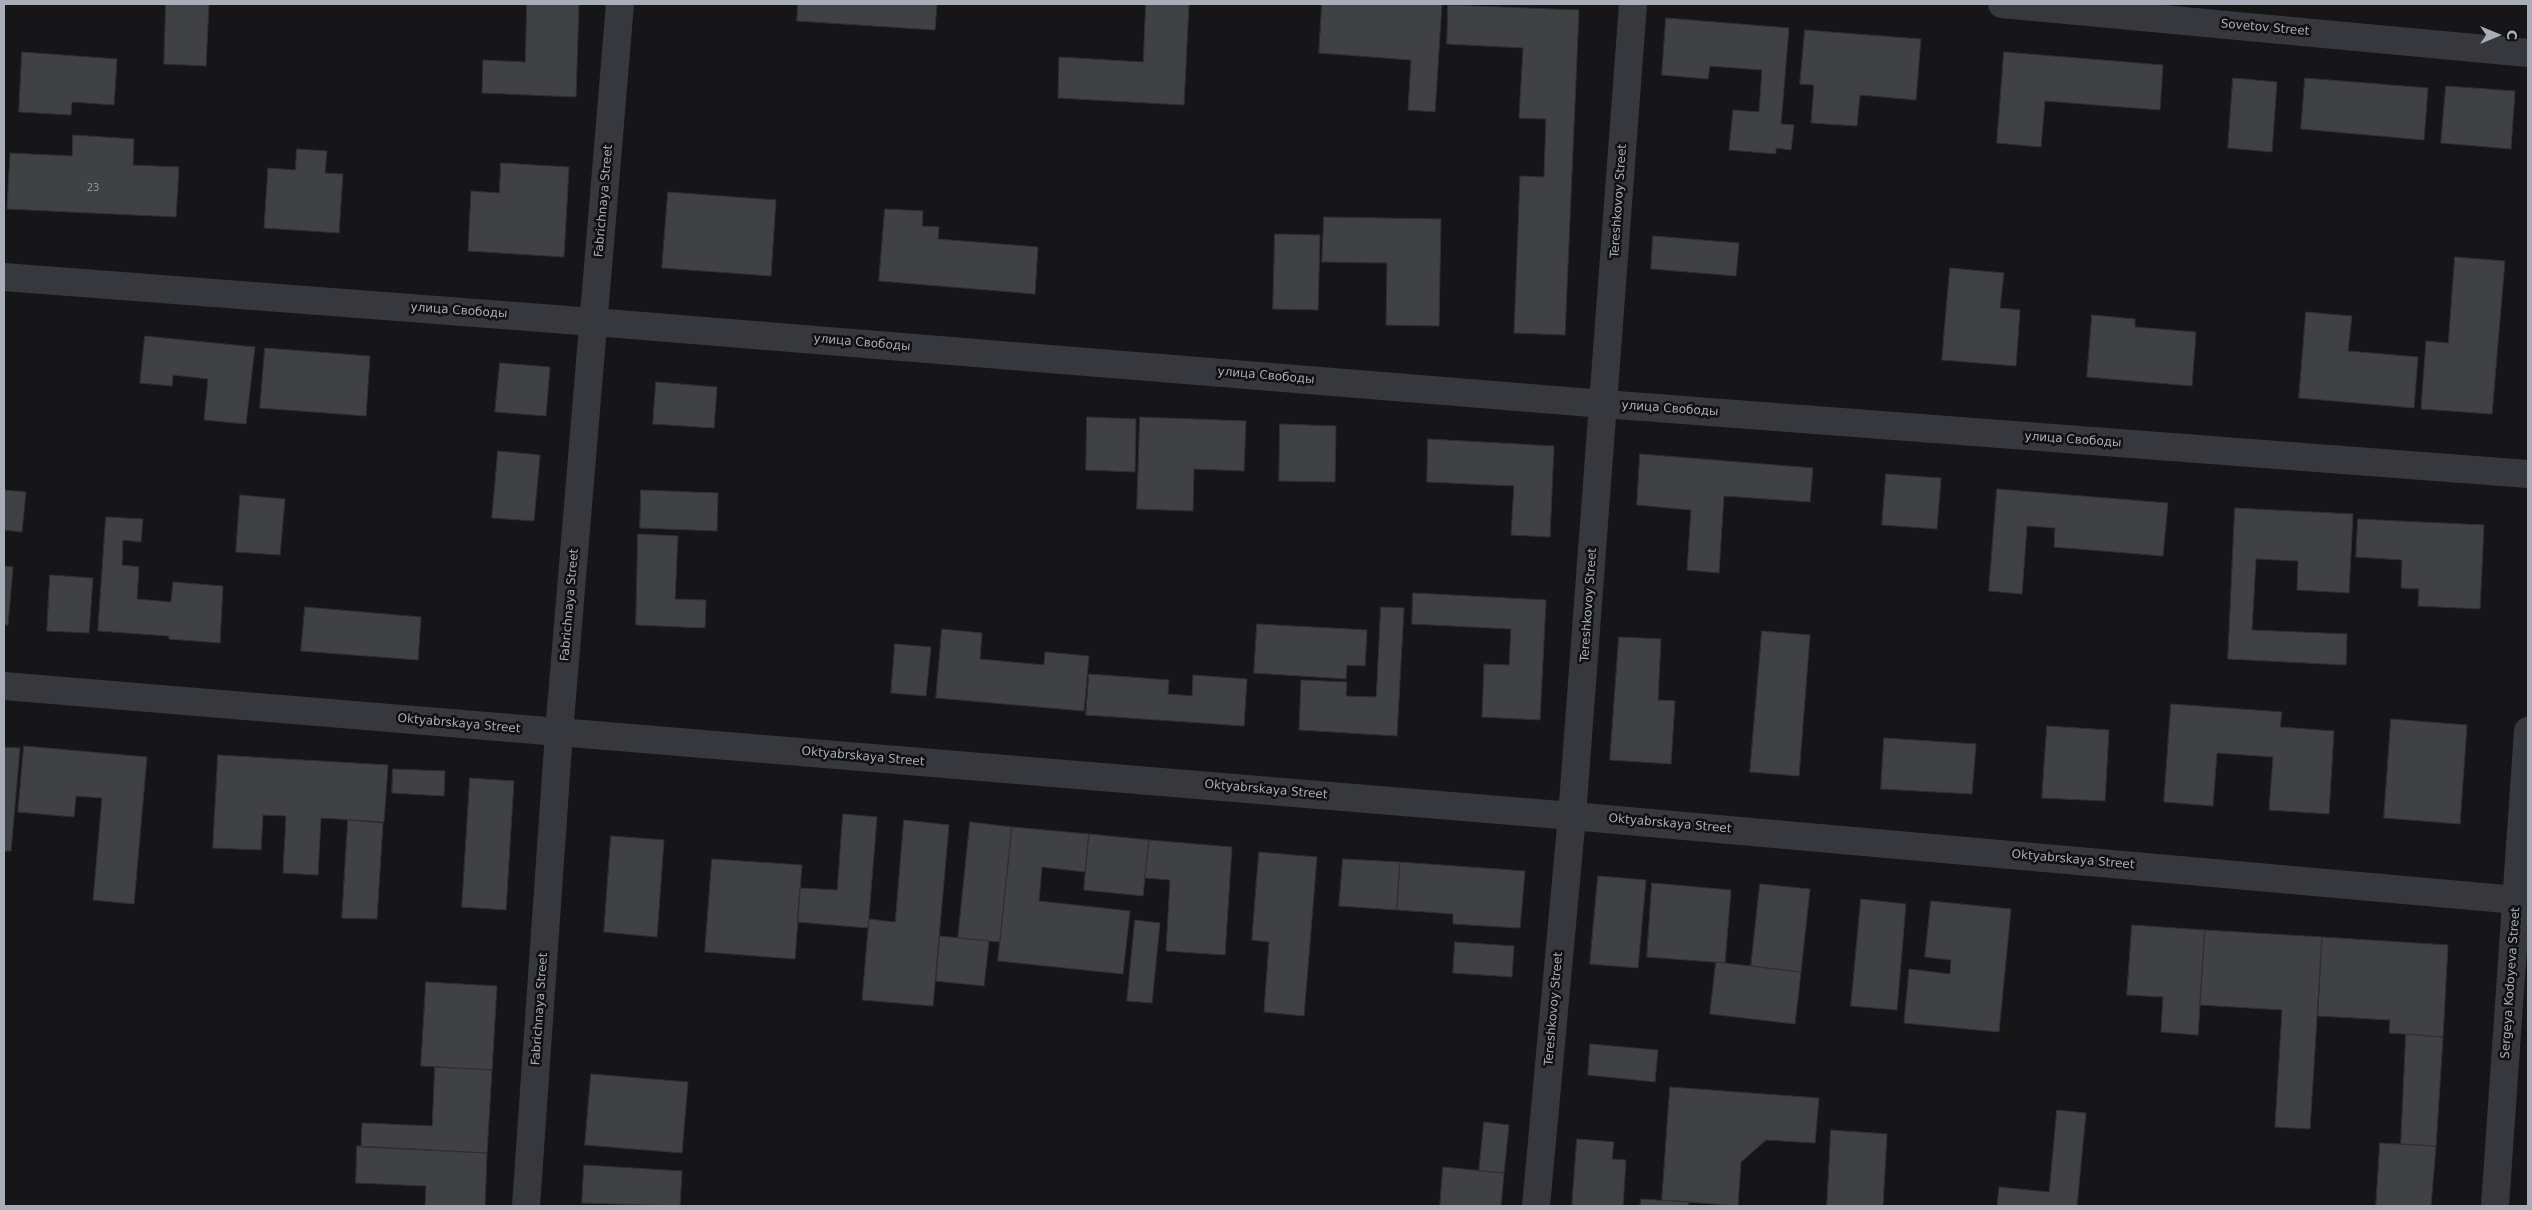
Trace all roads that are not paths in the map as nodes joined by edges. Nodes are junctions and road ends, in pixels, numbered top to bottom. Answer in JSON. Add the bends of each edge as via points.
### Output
{"nodes":[{"id":1,"x":620,"y":4,"type":"edge"},
{"id":2,"x":1633,"y":4,"type":"edge"},
{"id":3,"x":2002,"y":4,"type":"edge"},
{"id":4,"x":2528,"y":53,"type":"edge"},
{"id":5,"x":4,"y":277,"type":"edge"},
{"id":6,"x":594,"y":322,"type":"junction"},
{"id":7,"x":1604,"y":404,"type":"junction"},
{"id":8,"x":2528,"y":474,"type":"edge"},
{"id":9,"x":4,"y":686,"type":"edge"},
{"id":10,"x":2528,"y":730,"type":"edge"},
{"id":11,"x":559,"y":732,"type":"junction"},
{"id":12,"x":1572,"y":816,"type":"junction"},
{"id":13,"x":2523,"y":900,"type":"edge"},
{"id":14,"x":526,"y":1206,"type":"edge"},
{"id":15,"x":1536,"y":1206,"type":"edge"},
{"id":16,"x":2495,"y":1206,"type":"edge"}],
"edges":[{"from":1,"to":6,"type":"street","name":"Fabrichnaya Street"},
{"from":2,"to":7,"type":"street","name":"Tereshkovoy Street"},
{"from":3,"to":4,"type":"street","name":"Sovetov Street"},
{"from":5,"to":6,"type":"street","name":"улица Свободы"},
{"from":6,"to":7,"type":"street","name":"улица Свободы"},
{"from":6,"to":11,"type":"street","name":"Fabrichnaya Street"},
{"from":7,"to":8,"type":"street","name":"улица Свободы"},
{"from":7,"to":12,"type":"street","name":"Tereshkovoy Street"},
{"from":9,"to":11,"type":"street","name":"Oktyabrskaya Street"},
{"from":10,"to":13,"type":"street","name":"Sergeya Kodoyeva Street"},
{"from":11,"to":12,"type":"street","name":"Oktyabrskaya Street"},
{"from":11,"to":14,"type":"street","name":"Fabrichnaya Street"},
{"from":12,"to":13,"type":"street","name":"Oktyabrskaya Street"},
{"from":12,"to":15,"type":"street","name":"Tereshkovoy Street"},
{"from":13,"to":16,"type":"street","name":"Sergeya Kodoyeva Street"}]}
